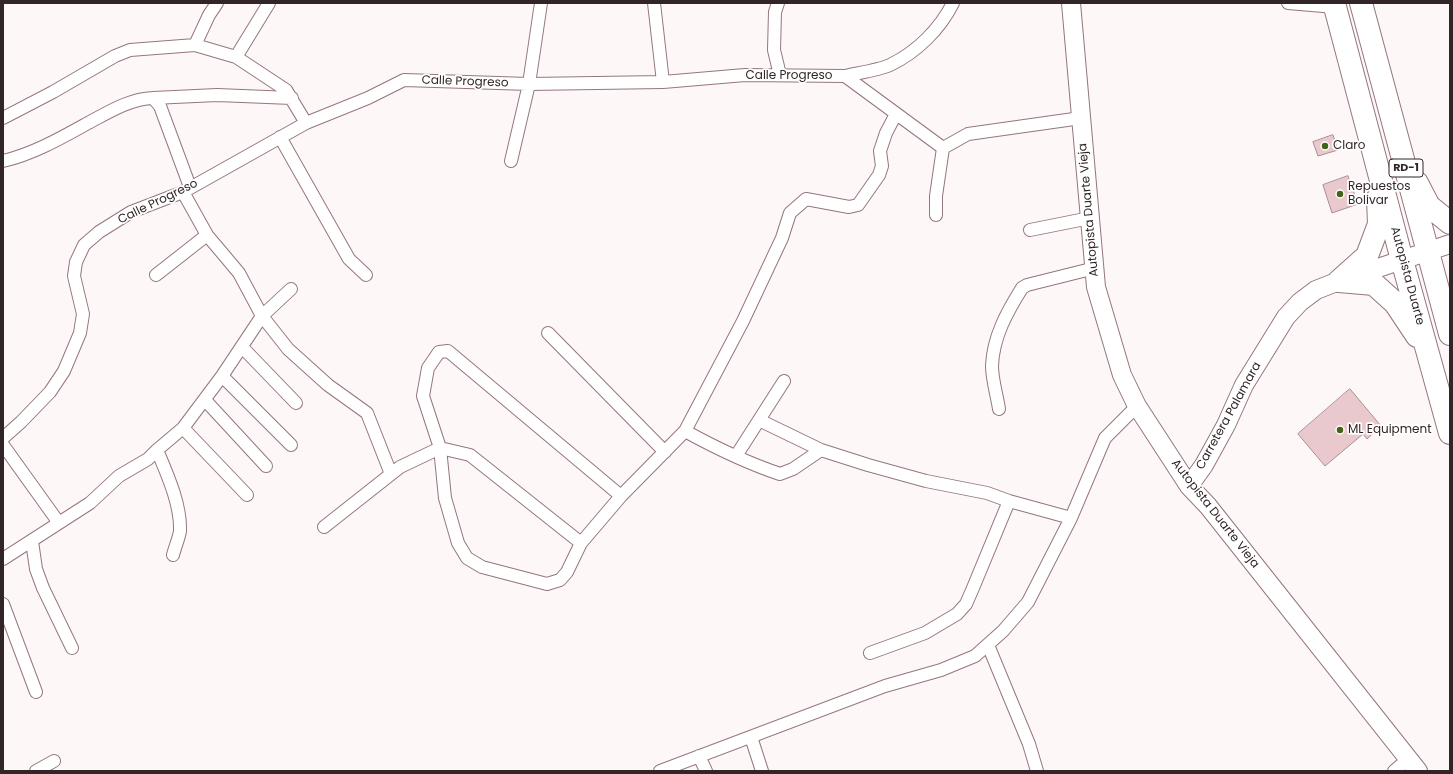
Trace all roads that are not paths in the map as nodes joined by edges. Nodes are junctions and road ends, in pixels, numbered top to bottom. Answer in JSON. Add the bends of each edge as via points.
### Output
{"nodes":[{"id":1,"x":217,"y":3,"type":"edge"},
{"id":2,"x":269,"y":3,"type":"edge"},
{"id":3,"x":541,"y":3,"type":"edge"},
{"id":4,"x":654,"y":3,"type":"edge"},
{"id":5,"x":778,"y":3,"type":"edge"},
{"id":6,"x":953,"y":3,"type":"edge"},
{"id":7,"x":1071,"y":3,"type":"edge"},
{"id":8,"x":1288,"y":3,"type":"edge"},
{"id":9,"x":1361,"y":3,"type":"edge"},
{"id":10,"x":1335,"y":5,"type":"edge"},
{"id":11,"x":196,"y":45,"type":"junction"},
{"id":12,"x":236,"y":57,"type":"junction"},
{"id":13,"x":780,"y":75,"type":"junction"},
{"id":14,"x":845,"y":76,"type":"junction"},
{"id":15,"x":663,"y":82,"type":"junction"},
{"id":16,"x":529,"y":84,"type":"junction"},
{"id":17,"x":153,"y":98,"type":"junction"},
{"id":18,"x":292,"y":98,"type":"junction"},
{"id":19,"x":896,"y":114,"type":"junction"},
{"id":20,"x":3,"y":118,"type":"edge"},
{"id":21,"x":1081,"y":118,"type":"junction"},
{"id":22,"x":306,"y":123,"type":"junction"},
{"id":23,"x":280,"y":137,"type":"junction"},
{"id":24,"x":943,"y":148,"type":"junction"},
{"id":25,"x":1404,"y":158,"type":"junction"},
{"id":26,"x":3,"y":161,"type":"edge"},
{"id":27,"x":511,"y":161,"type":"dead end"},
{"id":28,"x":1377,"y":164,"type":"junction"},
{"id":29,"x":187,"y":189,"type":"junction"},
{"id":30,"x":936,"y":215,"type":"dead end"},
{"id":31,"x":1090,"y":218,"type":"junction"},
{"id":32,"x":1450,"y":223,"type":"edge"},
{"id":33,"x":1030,"y":230,"type":"dead end"},
{"id":34,"x":207,"y":235,"type":"junction"},
{"id":35,"x":1450,"y":244,"type":"edge"},
{"id":36,"x":1428,"y":252,"type":"junction"},
{"id":37,"x":1402,"y":260,"type":"junction"},
{"id":38,"x":1095,"y":268,"type":"junction"},
{"id":39,"x":156,"y":275,"type":"dead end"},
{"id":40,"x":366,"y":276,"type":"dead end"},
{"id":41,"x":1450,"y":279,"type":"edge"},
{"id":42,"x":1339,"y":281,"type":"junction"},
{"id":43,"x":291,"y":289,"type":"dead end"},
{"id":44,"x":262,"y":316,"type":"junction"},
{"id":45,"x":1450,"y":317,"type":"edge"},
{"id":46,"x":548,"y":333,"type":"dead end"},
{"id":47,"x":1450,"y":334,"type":"edge"},
{"id":48,"x":242,"y":347,"type":"junction"},
{"id":49,"x":1429,"y":355,"type":"junction"},
{"id":50,"x":222,"y":376,"type":"junction"},
{"id":51,"x":784,"y":381,"type":"dead end"},
{"id":52,"x":205,"y":400,"type":"junction"},
{"id":53,"x":296,"y":403,"type":"dead end"},
{"id":54,"x":1137,"y":406,"type":"junction"},
{"id":55,"x":999,"y":409,"type":"dead end"},
{"id":56,"x":759,"y":420,"type":"junction"},
{"id":57,"x":184,"y":428,"type":"junction"},
{"id":58,"x":685,"y":431,"type":"junction"},
{"id":59,"x":1450,"y":433,"type":"edge"},
{"id":60,"x":3,"y":438,"type":"edge"},
{"id":61,"x":3,"y":445,"type":"edge"},
{"id":62,"x":291,"y":445,"type":"dead end"},
{"id":63,"x":440,"y":448,"type":"junction"},
{"id":64,"x":157,"y":450,"type":"junction"},
{"id":65,"x":821,"y":450,"type":"junction"},
{"id":66,"x":665,"y":452,"type":"junction"},
{"id":67,"x":736,"y":456,"type":"junction"},
{"id":68,"x":266,"y":466,"type":"dead end"},
{"id":69,"x":391,"y":474,"type":"junction"},
{"id":70,"x":1189,"y":486,"type":"junction"},
{"id":71,"x":247,"y":495,"type":"dead end"},
{"id":72,"x":620,"y":496,"type":"junction"},
{"id":73,"x":1009,"y":501,"type":"junction"},
{"id":74,"x":1071,"y":518,"type":"junction"},
{"id":75,"x":59,"y":523,"type":"junction"},
{"id":76,"x":324,"y":527,"type":"dead end"},
{"id":77,"x":32,"y":541,"type":"junction"},
{"id":78,"x":581,"y":543,"type":"junction"},
{"id":79,"x":173,"y":555,"type":"dead end"},
{"id":80,"x":3,"y":559,"type":"edge"},
{"id":81,"x":3,"y":604,"type":"edge"},
{"id":82,"x":988,"y":645,"type":"junction"},
{"id":83,"x":72,"y":648,"type":"dead end"},
{"id":84,"x":870,"y":653,"type":"dead end"},
{"id":85,"x":36,"y":692,"type":"dead end"},
{"id":86,"x":751,"y":737,"type":"junction"},
{"id":87,"x":699,"y":756,"type":"junction"},
{"id":88,"x":54,"y":761,"type":"dead end"},
{"id":89,"x":1413,"y":765,"type":"edge"},
{"id":90,"x":36,"y":771,"type":"edge"},
{"id":91,"x":660,"y":771,"type":"edge"},
{"id":92,"x":706,"y":771,"type":"edge"},
{"id":93,"x":762,"y":771,"type":"edge"},
{"id":94,"x":1037,"y":771,"type":"edge"},
{"id":95,"x":1394,"y":771,"type":"edge"}],
"edges":[{"from":1,"to":11,"type":"street"},
{"from":2,"to":12,"type":"street"},
{"from":3,"to":16,"type":"street"},
{"from":4,"to":15,"type":"street"},
{"from":5,"to":13,"type":"street","via":[[775,12],[774,50]]},
{"from":6,"to":14,"type":"street","via":[[947,16],[913,51],[889,65]]},
{"from":7,"to":21,"type":"street","name":"Autopista Duarte Vieja"},
{"from":8,"to":10,"type":"street"},
{"from":9,"to":25,"type":"highway","number":"RD-1"},
{"from":10,"to":28,"type":"highway","name":"Autopista Duarte","number":"RD-1"},
{"from":11,"to":12,"type":"street"},
{"from":11,"to":20,"type":"street","via":[[130,50],[114,56]]},
{"from":12,"to":18,"type":"street","via":[[286,90]]},
{"from":13,"to":14,"type":"street","name":"Calle Progreso"},
{"from":13,"to":15,"type":"street","name":"Calle Progreso","via":[[745,75]]},
{"from":14,"to":19,"type":"street","name":"Calle Progreso"},
{"from":15,"to":16,"type":"street","name":"Calle Progreso"},
{"from":16,"to":22,"type":"street","name":"Calle Progreso","via":[[404,80],[368,98]]},
{"from":16,"to":27,"type":"street"},
{"from":17,"to":18,"type":"street","via":[[218,95]]},
{"from":17,"to":26,"type":"street","via":[[140,98],[118,107],[64,136],[16,158]]},
{"from":17,"to":29,"type":"street","via":[[160,106]]},
{"from":18,"to":22,"type":"street"},
{"from":19,"to":24,"type":"street","name":"Calle Progreso"},
{"from":19,"to":58,"type":"street","via":[[880,152],[882,166],[858,205],[849,207],[806,199],[790,213],[782,238],[744,322]]},
{"from":21,"to":24,"type":"street","via":[[968,134]]},
{"from":21,"to":31,"type":"street","name":"Autopista Duarte Vieja"},
{"from":22,"to":23,"type":"street","name":"Calle Progreso"},
{"from":23,"to":29,"type":"street","name":"Calle Progreso"},
{"from":23,"to":40,"type":"street","via":[[349,259]]},
{"from":24,"to":30,"type":"street"},
{"from":25,"to":32,"type":"highway","via":[[1429,206]]},
{"from":25,"to":36,"type":"highway","number":"RD-1"},
{"from":28,"to":37,"type":"highway","name":"Autopista Duarte","number":"RD-1"},
{"from":28,"to":42,"type":"highway","via":[[1379,224],[1367,256]]},
{"from":29,"to":34,"type":"street"},
{"from":29,"to":60,"type":"street","name":"Calle Progreso","via":[[131,212],[99,232],[84,245],[76,262],[74,276],[83,314],[80,333],[64,371],[50,392]]},
{"from":31,"to":33,"type":"street"},
{"from":31,"to":38,"type":"street","name":"Autopista Duarte Vieja"},
{"from":34,"to":39,"type":"street"},
{"from":34,"to":44,"type":"street","via":[[239,273]]},
{"from":35,"to":36,"type":"street","name":"Carretera Palamara"},
{"from":36,"to":37,"type":"street","name":"Carretera Palamara"},
{"from":36,"to":47,"type":"highway","number":"RD-1"},
{"from":37,"to":42,"type":"street","name":"Carretera Palamara"},
{"from":37,"to":49,"type":"highway","name":"Autopista Duarte","number":"RD-1"},
{"from":38,"to":54,"type":"street","name":"Autopista Duarte Vieja","via":[[1096,287],[1122,374]]},
{"from":38,"to":55,"type":"street","via":[[1022,288],[998,330],[994,345],[992,366]]},
{"from":41,"to":45,"type":"highway"},
{"from":42,"to":49,"type":"highway","via":[[1374,284],[1396,303]]},
{"from":42,"to":70,"type":"street","name":"Carretera Palamara","via":[[1316,290],[1300,302],[1286,318],[1244,385],[1226,425]]},
{"from":43,"to":44,"type":"street"},
{"from":44,"to":48,"type":"street"},
{"from":44,"to":69,"type":"street","via":[[288,349],[328,385],[367,413]]},
{"from":46,"to":66,"type":"street"},
{"from":48,"to":50,"type":"street"},
{"from":48,"to":53,"type":"street"},
{"from":49,"to":59,"type":"highway","name":"Autopista Duarte","number":"RD-1"},
{"from":50,"to":52,"type":"street"},
{"from":50,"to":62,"type":"street"},
{"from":51,"to":56,"type":"street"},
{"from":52,"to":57,"type":"street"},
{"from":52,"to":68,"type":"street"},
{"from":54,"to":70,"type":"street","name":"Autopista Duarte Vieja"},
{"from":54,"to":74,"type":"street","via":[[1105,438]]},
{"from":56,"to":65,"type":"street"},
{"from":56,"to":67,"type":"street"},
{"from":57,"to":64,"type":"street"},
{"from":57,"to":71,"type":"street"},
{"from":58,"to":66,"type":"street"},
{"from":58,"to":67,"type":"street"},
{"from":61,"to":75,"type":"street"},
{"from":63,"to":69,"type":"street"},
{"from":63,"to":72,"type":"street","via":[[423,396],[428,368],[439,352],[448,351]]},
{"from":63,"to":78,"type":"street","via":[[470,455]]},
{"from":63,"to":78,"type":"street","via":[[446,498],[458,542],[467,558],[482,567],[547,584],[560,580],[567,572]]},
{"from":64,"to":75,"type":"street","via":[[148,459],[119,476],[90,503]]},
{"from":64,"to":79,"type":"street","via":[[177,502],[180,531]]},
{"from":65,"to":67,"type":"street","via":[[793,469],[780,474]]},
{"from":65,"to":73,"type":"street","via":[[926,481],[987,493]]},
{"from":66,"to":72,"type":"street"},
{"from":69,"to":76,"type":"street"},
{"from":70,"to":89,"type":"street","name":"Autopista Duarte Vieja"},
{"from":72,"to":78,"type":"street"},
{"from":73,"to":74,"type":"street"},
{"from":73,"to":84,"type":"street","via":[[966,604],[957,614],[925,632]]},
{"from":74,"to":82,"type":"street","via":[[1028,602]]},
{"from":75,"to":77,"type":"street"},
{"from":77,"to":80,"type":"street"},
{"from":77,"to":83,"type":"street","via":[[36,569],[43,588]]},
{"from":81,"to":85,"type":"street"},
{"from":82,"to":86,"type":"street","via":[[975,656],[941,670],[886,686]]},
{"from":82,"to":94,"type":"street","via":[[1029,744]]},
{"from":86,"to":87,"type":"street"},
{"from":86,"to":93,"type":"street"},
{"from":87,"to":91,"type":"street"},
{"from":87,"to":92,"type":"street"},
{"from":88,"to":90,"type":"street"},
{"from":89,"to":95,"type":"street"}]}
